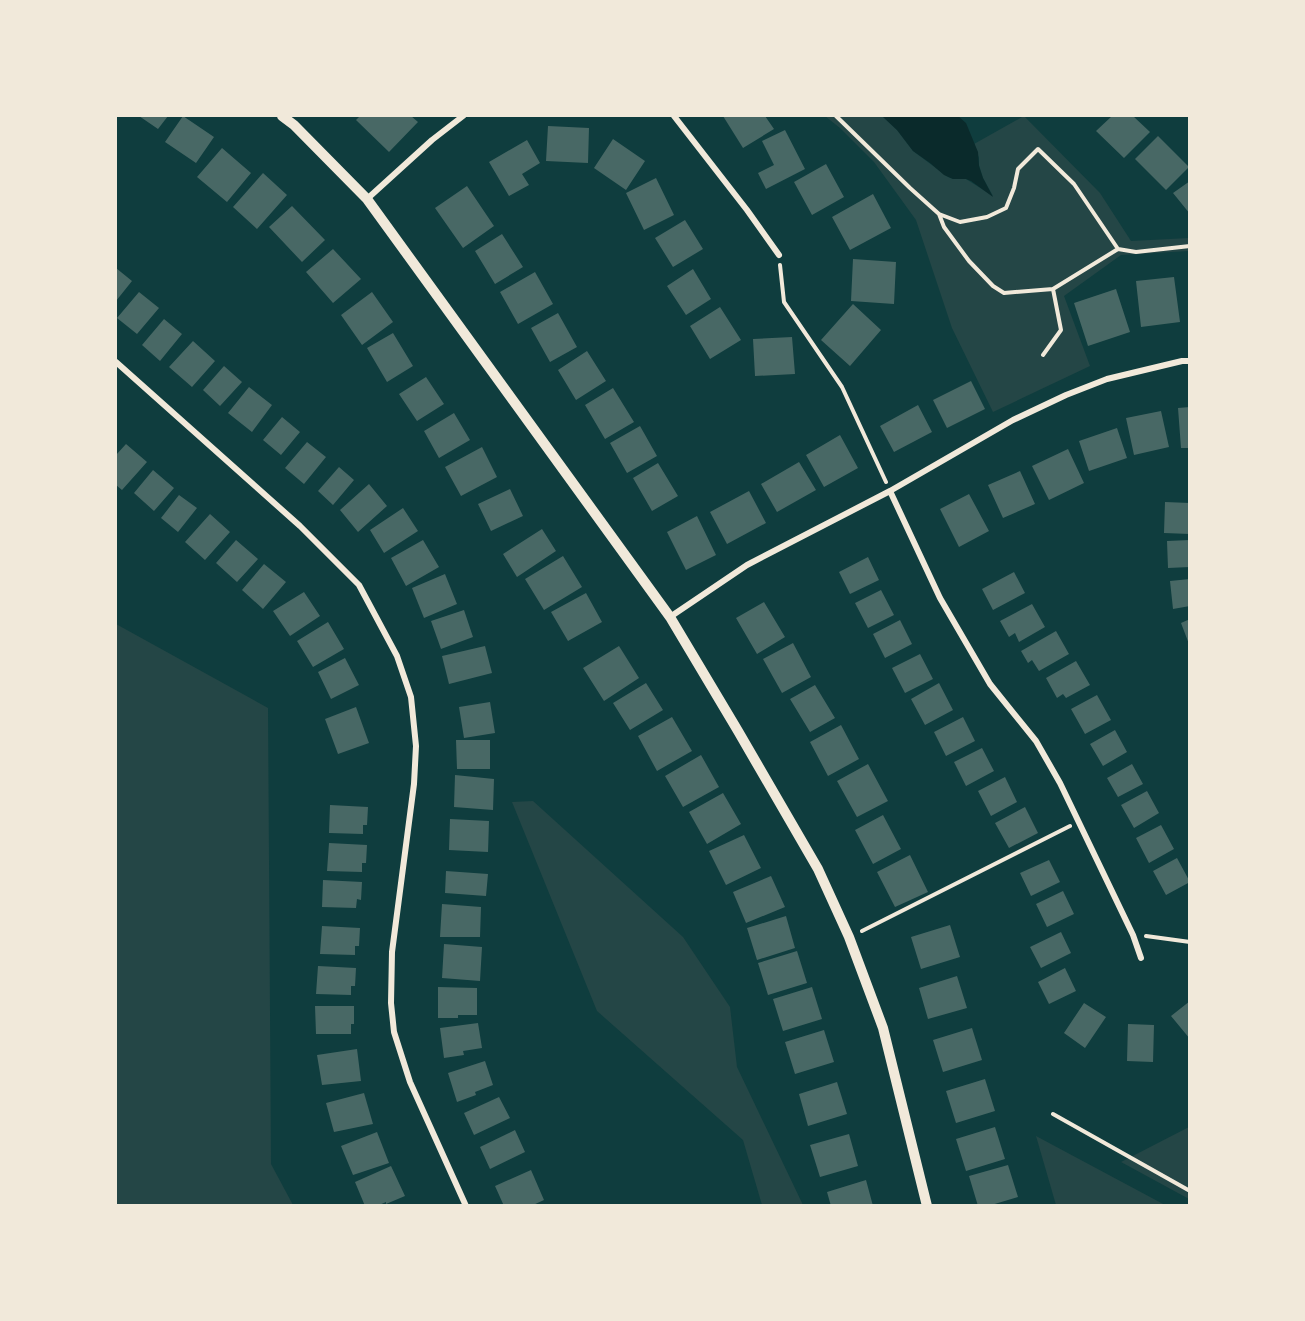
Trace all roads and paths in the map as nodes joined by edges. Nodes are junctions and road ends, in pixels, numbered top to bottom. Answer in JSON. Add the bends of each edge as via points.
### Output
{"nodes":[{"id":1,"x":282,"y":116,"type":"edge"},
{"id":2,"x":463,"y":116,"type":"edge"},
{"id":3,"x":674,"y":116,"type":"edge"},
{"id":4,"x":836,"y":116,"type":"edge"},
{"id":5,"x":367,"y":199,"type":"junction"},
{"id":6,"x":939,"y":214,"type":"junction"},
{"id":7,"x":1190,"y":246,"type":"edge"},
{"id":8,"x":1118,"y":249,"type":"junction"},
{"id":9,"x":778,"y":255,"type":"joint"},
{"id":10,"x":1053,"y":289,"type":"junction"},
{"id":11,"x":1042,"y":355,"type":"dead end"},
{"id":12,"x":1190,"y":361,"type":"edge"},
{"id":13,"x":116,"y":362,"type":"edge"},
{"id":14,"x":890,"y":490,"type":"junction"},
{"id":15,"x":670,"y":617,"type":"junction"},
{"id":16,"x":1078,"y":822,"type":"junction"},
{"id":17,"x":1133,"y":935,"type":"junction"},
{"id":18,"x":849,"y":937,"type":"junction"},
{"id":19,"x":1190,"y":942,"type":"edge"},
{"id":20,"x":1141,"y":958,"type":"dead end"},
{"id":21,"x":1053,"y":1114,"type":"dead end"},
{"id":22,"x":1190,"y":1191,"type":"edge"},
{"id":23,"x":466,"y":1206,"type":"edge"},
{"id":24,"x":927,"y":1206,"type":"edge"}],
"edges":[{"from":1,"to":5,"type":"street"},
{"from":2,"to":5,"type":"street"},
{"from":3,"to":9,"type":"street"},
{"from":4,"to":6,"type":"path"},
{"from":5,"to":15,"type":"street"},
{"from":6,"to":8,"type":"path","via":[[960,222],[987,217],[1005,208],[1018,169],[1038,149],[1074,184]]},
{"from":6,"to":10,"type":"path","via":[[969,261],[993,286],[1004,293]]},
{"from":7,"to":8,"type":"path","via":[[1136,252]]},
{"from":8,"to":10,"type":"path"},
{"from":9,"to":14,"type":"path","via":[[784,302],[842,387]]},
{"from":10,"to":11,"type":"path","via":[[1061,330]]},
{"from":12,"to":14,"type":"street","via":[[1107,379],[1066,395],[1013,420]]},
{"from":13,"to":23,"type":"street","via":[[300,526],[359,585],[397,656],[411,698],[416,746],[392,952],[394,1032],[410,1082]]},
{"from":14,"to":15,"type":"street","via":[[747,565]]},
{"from":14,"to":16,"type":"street","via":[[940,598],[990,684],[1036,741]]},
{"from":15,"to":18,"type":"street","via":[[818,869]]},
{"from":16,"to":17,"type":"street"},
{"from":16,"to":18,"type":"path"},
{"from":17,"to":19,"type":"path"},
{"from":17,"to":20,"type":"street"},
{"from":18,"to":24,"type":"street","via":[[883,1028]]},
{"from":21,"to":22,"type":"path"}]}
